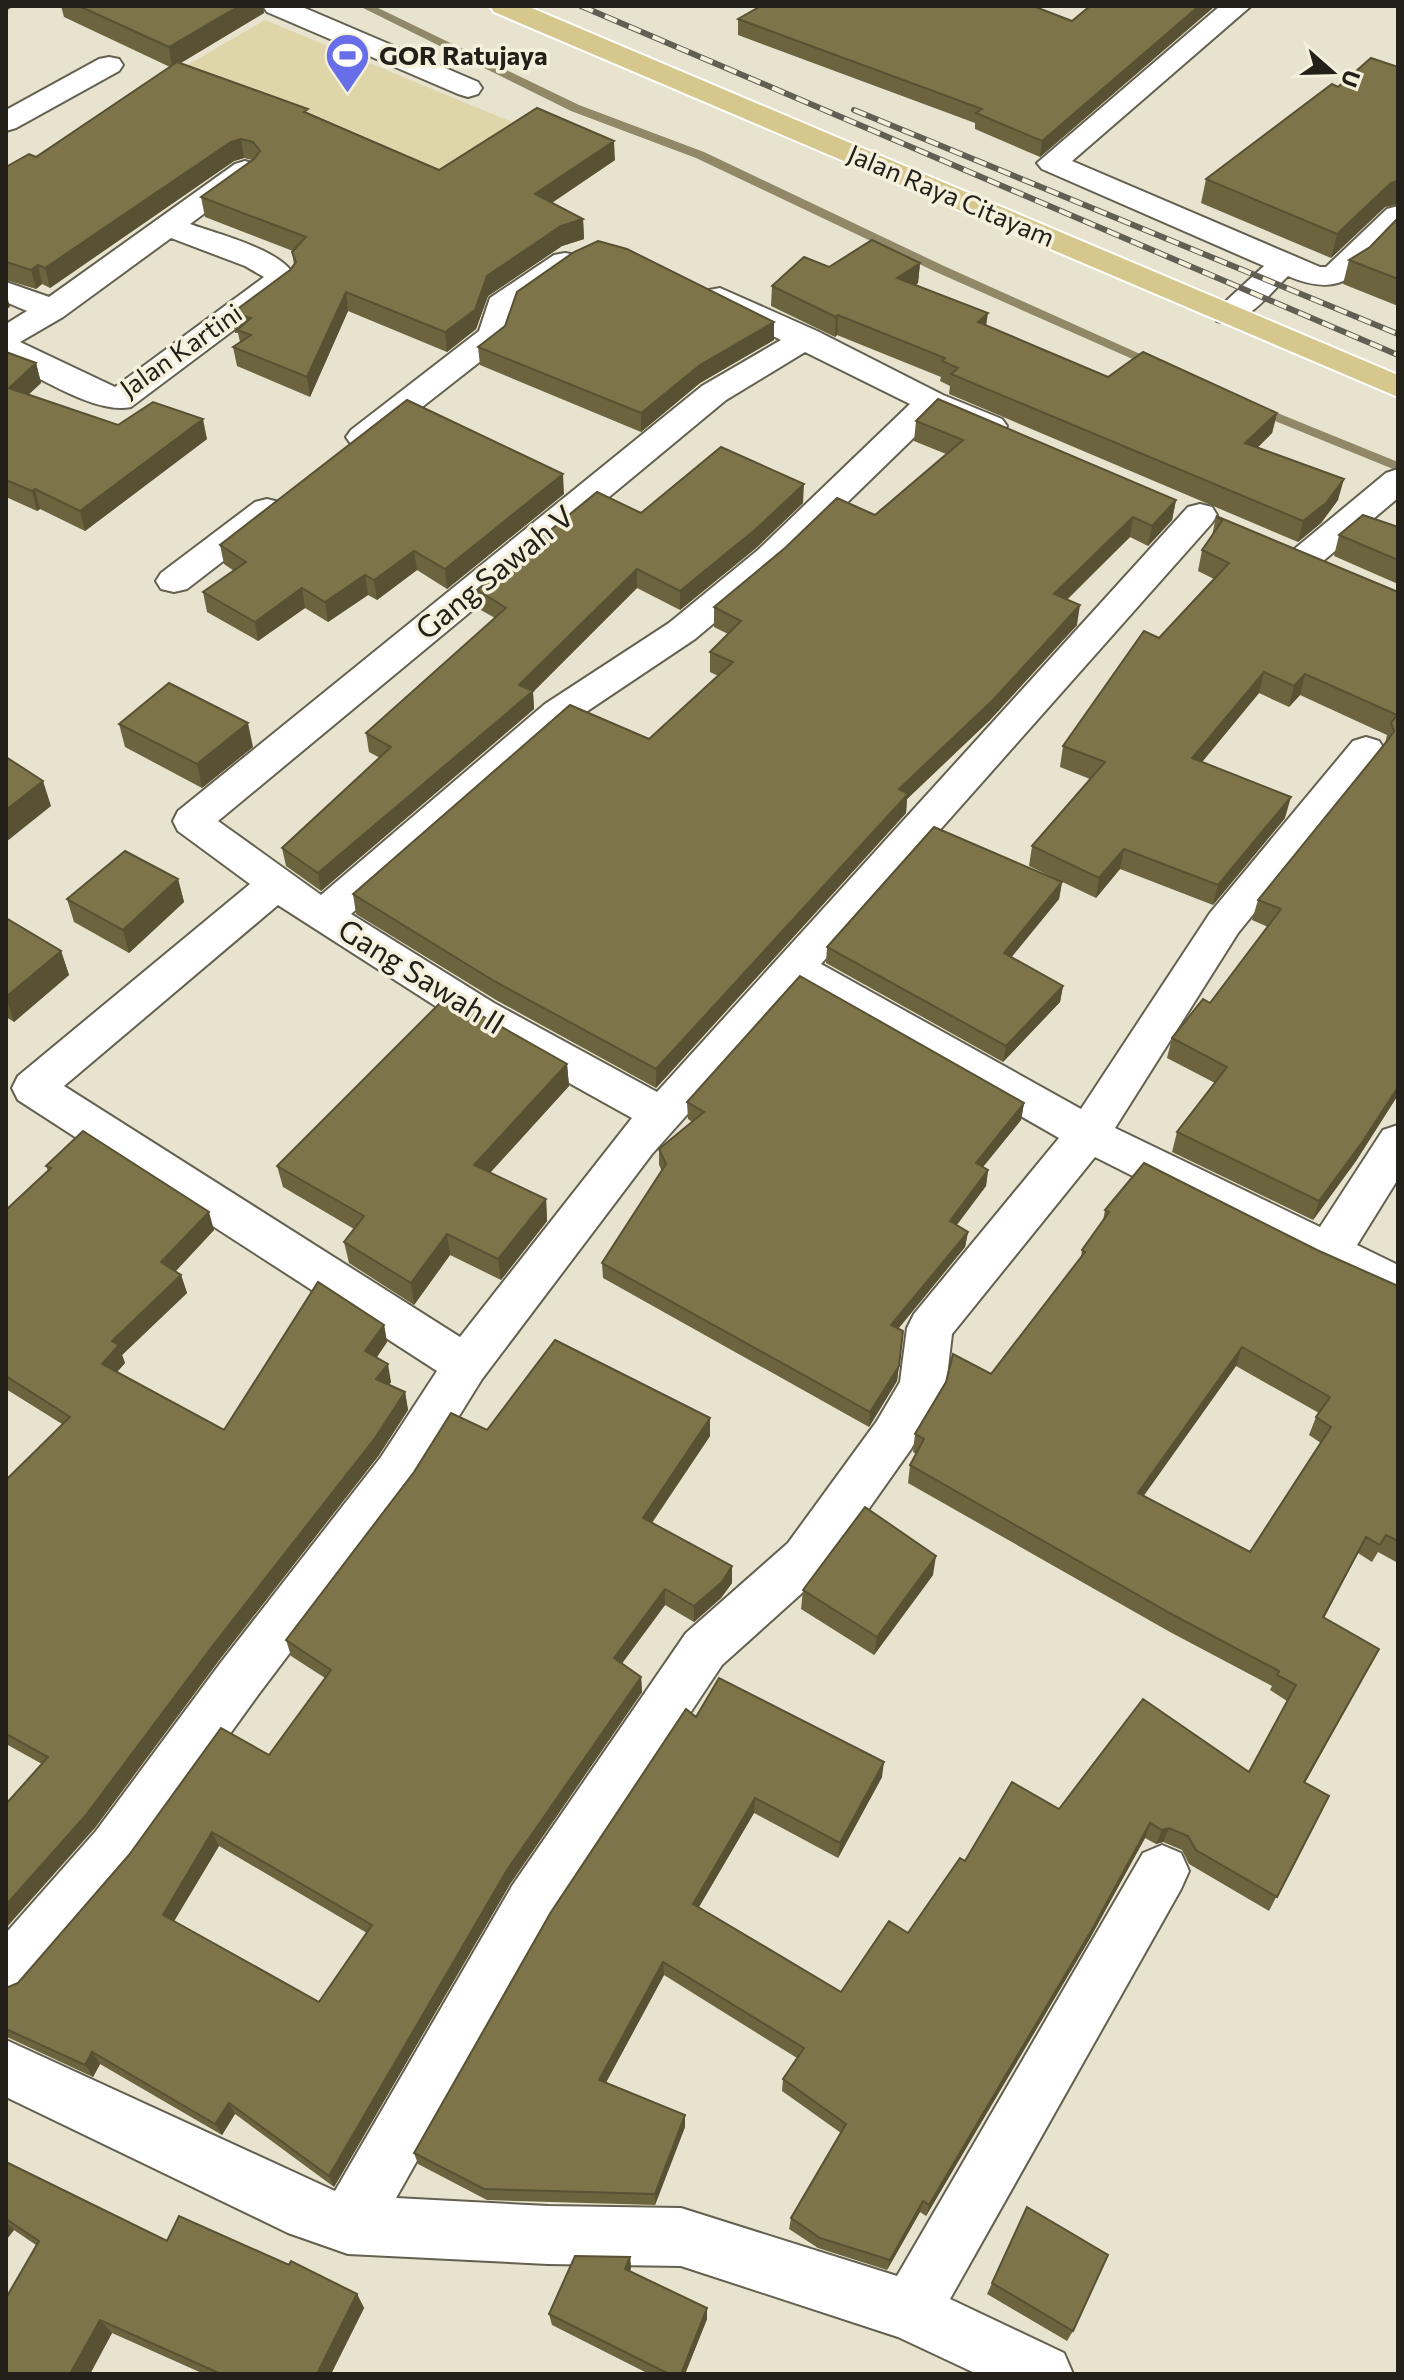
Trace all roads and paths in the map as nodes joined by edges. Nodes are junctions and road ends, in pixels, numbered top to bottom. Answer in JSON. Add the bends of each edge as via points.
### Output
{"nodes":[{"id":1,"x":277,"y":6,"type":"edge"},
{"id":2,"x":504,"y":6,"type":"edge"},
{"id":3,"x":1237,"y":6,"type":"edge"},
{"id":4,"x":109,"y":65,"type":"dead end"},
{"id":5,"x":468,"y":88,"type":"dead end"},
{"id":6,"x":6,"y":122,"type":"edge"},
{"id":7,"x":245,"y":170,"type":"edge"},
{"id":8,"x":1398,"y":215,"type":"edge"},
{"id":9,"x":167,"y":226,"type":"junction"},
{"id":10,"x":594,"y":247,"type":"edge"},
{"id":11,"x":1284,"y":264,"type":"junction"},
{"id":12,"x":692,"y":283,"type":"edge"},
{"id":13,"x":6,"y":291,"type":"edge"},
{"id":14,"x":52,"y":310,"type":"junction"},
{"id":15,"x":1228,"y":314,"type":"junction"},
{"id":16,"x":6,"y":337,"type":"edge"},
{"id":17,"x":806,"y":338,"type":"junction"},
{"id":18,"x":6,"y":348,"type":"edge"},
{"id":19,"x":1398,"y":387,"type":"edge"},
{"id":20,"x":931,"y":402,"type":"junction"},
{"id":21,"x":1016,"y":438,"type":"edge"},
{"id":22,"x":342,"y":453,"type":"edge"},
{"id":23,"x":1394,"y":484,"type":"edge"},
{"id":24,"x":294,"y":490,"type":"edge"},
{"id":25,"x":1200,"y":515,"type":"dead end"},
{"id":26,"x":1304,"y":560,"type":"edge"},
{"id":27,"x":174,"y":581,"type":"dead end"},
{"id":28,"x":1366,"y":750,"type":"dead end"},
{"id":29,"x":192,"y":821,"type":"joint"},
{"id":30,"x":275,"y":885,"type":"junction"},
{"id":31,"x":323,"y":916,"type":"junction"},
{"id":32,"x":793,"y":967,"type":"junction"},
{"id":33,"x":20,"y":1081,"type":"edge"},
{"id":34,"x":662,"y":1114,"type":"junction"},
{"id":35,"x":1088,"y":1134,"type":"junction"},
{"id":36,"x":1398,"y":1142,"type":"edge"},
{"id":37,"x":1328,"y":1253,"type":"junction"},
{"id":38,"x":1398,"y":1286,"type":"edge"},
{"id":39,"x":466,"y":1365,"type":"junction"},
{"id":40,"x":1162,"y":1871,"type":"dead end"},
{"id":41,"x":6,"y":1975,"type":"edge"},
{"id":42,"x":6,"y":2068,"type":"edge"},
{"id":43,"x":348,"y":2225,"type":"junction"},
{"id":44,"x":910,"y":2311,"type":"junction"},
{"id":45,"x":1043,"y":2374,"type":"edge"}],
"edges":[{"from":1,"to":5,"type":"street"},
{"from":2,"to":15,"type":"main road","name":"Jalan Raya Citayam"},
{"from":3,"to":11,"type":"street","via":[[1052,163]]},
{"from":4,"to":6,"type":"street"},
{"from":7,"to":9,"type":"street"},
{"from":8,"to":11,"type":"street","via":[[1335,276],[1316,277]]},
{"from":9,"to":14,"type":"street"},
{"from":9,"to":18,"type":"street","name":"Jalan Kartini","via":[[256,259],[278,272],[280,280],[119,400]]},
{"from":10,"to":22,"type":"street","via":[[501,305],[494,335]]},
{"from":11,"to":15,"type":"street"},
{"from":12,"to":17,"type":"street"},
{"from":13,"to":14,"type":"street"},
{"from":14,"to":16,"type":"street"},
{"from":15,"to":19,"type":"main road","name":"Jalan Raya Citayam"},
{"from":17,"to":20,"type":"street"},
{"from":17,"to":29,"type":"street","name":"Gang Sawah V","via":[[714,393]]},
{"from":20,"to":21,"type":"street"},
{"from":20,"to":31,"type":"street","via":[[759,567],[682,631],[558,713]]},
{"from":23,"to":26,"type":"street"},
{"from":24,"to":27,"type":"street"},
{"from":25,"to":32,"type":"street"},
{"from":28,"to":35,"type":"street","via":[[1224,923]]},
{"from":29,"to":30,"type":"street","name":"Gang Sawah II"},
{"from":30,"to":31,"type":"street","name":"Gang Sawah II"},
{"from":30,"to":33,"type":"street"},
{"from":31,"to":34,"type":"street","name":"Gang Sawah II","via":[[417,979]]},
{"from":32,"to":34,"type":"street"},
{"from":32,"to":35,"type":"street"},
{"from":33,"to":39,"type":"street"},
{"from":34,"to":39,"type":"street"},
{"from":35,"to":37,"type":"street"},
{"from":35,"to":43,"type":"street","via":[[930,1328],[923,1385],[894,1435],[805,1559],[704,1649],[531,1905]]},
{"from":36,"to":37,"type":"street"},
{"from":37,"to":38,"type":"street"},
{"from":39,"to":41,"type":"street","via":[[398,1472],[115,1849]]},
{"from":40,"to":44,"type":"street"},
{"from":42,"to":43,"type":"street","via":[[309,2212]]},
{"from":43,"to":44,"type":"street","via":[[681,2237]]},
{"from":44,"to":45,"type":"street"}]}
